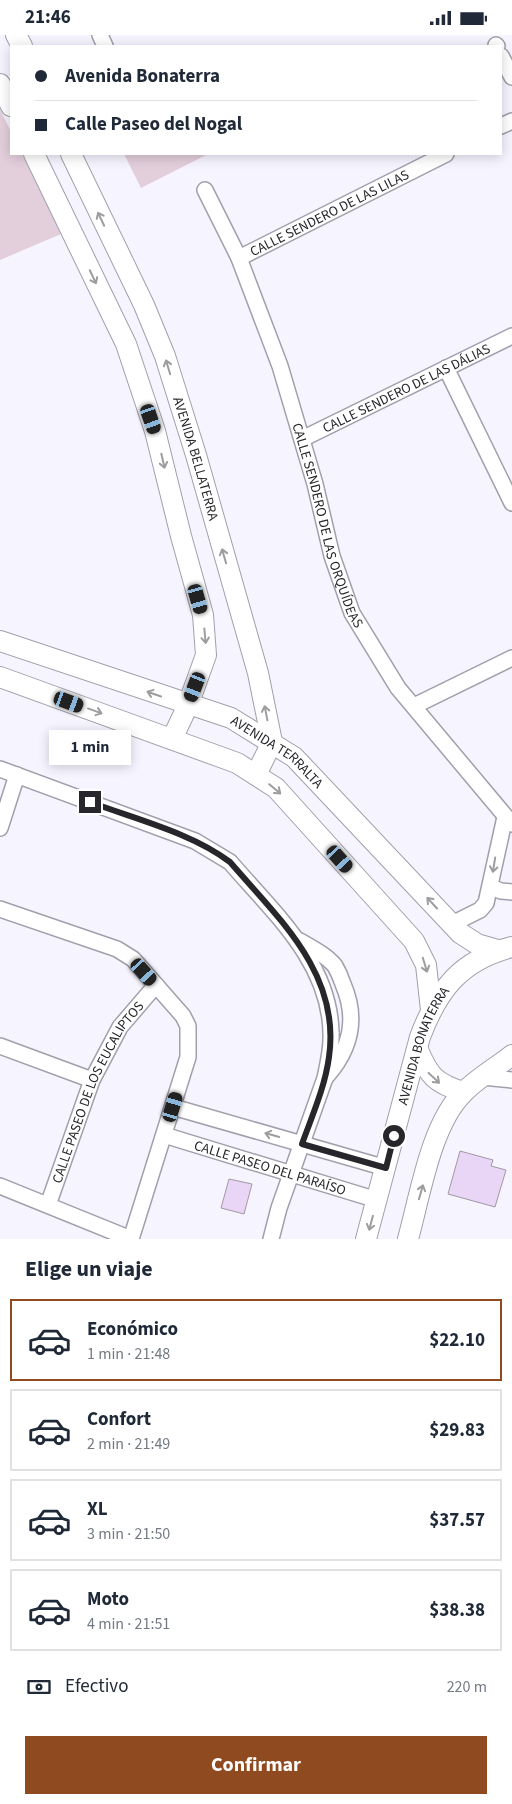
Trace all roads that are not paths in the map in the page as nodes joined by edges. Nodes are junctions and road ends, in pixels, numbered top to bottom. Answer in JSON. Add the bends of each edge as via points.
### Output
{"nodes":[{"id":1,"x":502,"y":57,"type":"edge"},
{"id":2,"x":512,"y":77,"type":"edge"},
{"id":3,"x":0,"y":84,"type":"edge"},
{"id":4,"x":10,"y":105,"type":"edge"},
{"id":5,"x":34,"y":155,"type":"edge"},
{"id":6,"x":72,"y":155,"type":"edge"},
{"id":7,"x":444,"y":155,"type":"edge"},
{"id":8,"x":205,"y":189,"type":"dead end"},
{"id":9,"x":239,"y":258,"type":"junction"},
{"id":10,"x":512,"y":336,"type":"edge"},
{"id":11,"x":446,"y":369,"type":"junction"},
{"id":12,"x":302,"y":439,"type":"junction"},
{"id":13,"x":512,"y":503,"type":"edge"},
{"id":14,"x":0,"y":641,"type":"edge"},
{"id":15,"x":512,"y":658,"type":"edge"},
{"id":16,"x":0,"y":677,"type":"edge"},
{"id":17,"x":188,"y":705,"type":"junction"},
{"id":18,"x":414,"y":706,"type":"junction"},
{"id":19,"x":172,"y":739,"type":"junction"},
{"id":20,"x":272,"y":742,"type":"junction"},
{"id":21,"x":0,"y":769,"type":"edge"},
{"id":22,"x":17,"y":775,"type":"junction"},
{"id":23,"x":256,"y":775,"type":"junction"},
{"id":24,"x":509,"y":821,"type":"edge"},
{"id":25,"x":0,"y":827,"type":"edge"},
{"id":26,"x":491,"y":887,"type":"junction"},
{"id":27,"x":512,"y":892,"type":"edge"},
{"id":28,"x":0,"y":909,"type":"edge"},
{"id":29,"x":452,"y":924,"type":"junction"},
{"id":30,"x":297,"y":939,"type":"junction"},
{"id":31,"x":505,"y":948,"type":"edge"},
{"id":32,"x":156,"y":985,"type":"junction"},
{"id":33,"x":431,"y":1010,"type":"junction"},
{"id":34,"x":0,"y":1046,"type":"edge"},
{"id":35,"x":418,"y":1049,"type":"junction"},
{"id":36,"x":512,"y":1055,"type":"edge"},
{"id":37,"x":482,"y":1077,"type":"junction"},
{"id":38,"x":325,"y":1079,"type":"junction"},
{"id":39,"x":512,"y":1080,"type":"edge"},
{"id":40,"x":92,"y":1081,"type":"junction"},
{"id":41,"x":463,"y":1092,"type":"junction"},
{"id":42,"x":173,"y":1107,"type":"junction"},
{"id":43,"x":164,"y":1135,"type":"junction"},
{"id":44,"x":302,"y":1144,"type":"junction"},
{"id":45,"x":386,"y":1168,"type":"junction"},
{"id":46,"x":292,"y":1173,"type":"junction"},
{"id":47,"x":0,"y":1185,"type":"edge"},
{"id":48,"x":377,"y":1199,"type":"junction"},
{"id":49,"x":48,"y":1205,"type":"junction"},
{"id":50,"x":131,"y":1239,"type":"edge"},
{"id":51,"x":271,"y":1239,"type":"edge"},
{"id":52,"x":366,"y":1239,"type":"edge"},
{"id":53,"x":408,"y":1239,"type":"edge"}],
"edges":[{"from":1,"to":2,"type":"street"},
{"from":3,"to":4,"type":"street"},
{"from":5,"to":17,"type":"street","one_way":true,"via":[[126,344],[156,431],[203,615],[206,655]]},
{"from":20,"to":6,"type":"street","name":"AVENIDA BELLATERRA","one_way":true,"via":[[258,673],[196,455],[164,356],[144,305]]},
{"from":7,"to":9,"type":"street","name":"CALLE SENDERO DE LAS LILAS"},
{"from":8,"to":9,"type":"street","name":"CALLE SENDERO DE LAS ORQUÍDEAS"},
{"from":9,"to":12,"type":"street","name":"CALLE SENDERO DE LAS ORQUÍDEAS","via":[[280,366]]},
{"from":10,"to":11,"type":"street","name":"CALLE SENDERO DE LAS DÁLIAS"},
{"from":11,"to":12,"type":"street","name":"CALLE SENDERO DE LAS DÁLIAS"},
{"from":11,"to":13,"type":"street"},
{"from":12,"to":18,"type":"street","name":"CALLE SENDERO DE LAS ORQUÍDEAS","via":[[332,555],[352,613],[398,688]]},
{"from":17,"to":14,"type":"street","name":"AVENIDA TERRALTA","one_way":true},
{"from":15,"to":18,"type":"street"},
{"from":16,"to":19,"type":"street","name":"AVENIDA TERRALTA","one_way":true},
{"from":17,"to":19,"type":"street"},
{"from":17,"to":20,"type":"street","name":"AVENIDA TERRALTA","via":[[231,718]]},
{"from":18,"to":24,"type":"street","name":"CALLE SENDERO DE LAS ORQUÍDEAS"},
{"from":19,"to":23,"type":"street","name":"AVENIDA TERRALTA","via":[[237,763]]},
{"from":20,"to":23,"type":"street"},
{"from":29,"to":20,"type":"street","name":"AVENIDA TERRALTA","one_way":true,"via":[[294,757]]},
{"from":21,"to":22,"type":"street"},
{"from":22,"to":25,"type":"street"},
{"from":22,"to":30,"type":"street","via":[[195,841],[219,854],[230,862]]},
{"from":23,"to":33,"type":"street","name":"AVENIDA TERRALTA","one_way":true,"via":[[276,788],[414,941],[426,965]]},
{"from":24,"to":26,"type":"street","one_way":true},
{"from":26,"to":27,"type":"street"},
{"from":26,"to":29,"type":"street","via":[[480,910]]},
{"from":28,"to":32,"type":"street","via":[[116,949],[133,959]]},
{"from":29,"to":31,"type":"street","name":"AVENIDA TERRALTA","via":[[477,944]]},
{"from":30,"to":38,"type":"street","via":[[323,989],[329,1014],[332,1033]]},
{"from":30,"to":38,"type":"street","via":[[336,967],[347,993],[352,1021],[348,1045],[339,1063]]},
{"from":31,"to":33,"type":"street","name":"AVENIDA BONATERRA","via":[[462,969]]},
{"from":32,"to":40,"type":"street","name":"CALLE PASEO DE LOS EUCALIPTOS","via":[[120,1027]]},
{"from":32,"to":42,"type":"street","via":[[188,1026],[188,1057]]},
{"from":33,"to":35,"type":"street","name":"AVENIDA BONATERRA"},
{"from":34,"to":40,"type":"street"},
{"from":35,"to":41,"type":"street","one_way":true,"via":[[426,1071],[442,1085]]},
{"from":35,"to":45,"type":"street","name":"AVENIDA BONATERRA"},
{"from":36,"to":37,"type":"street"},
{"from":37,"to":39,"type":"street"},
{"from":37,"to":41,"type":"street"},
{"from":38,"to":44,"type":"street"},
{"from":40,"to":49,"type":"street","name":"CALLE PASEO DE LOS EUCALIPTOS"},
{"from":53,"to":41,"type":"street","one_way":true,"via":[[439,1127]]},
{"from":42,"to":43,"type":"street"},
{"from":44,"to":42,"type":"street","one_way":true},
{"from":43,"to":46,"type":"street","name":"CALLE PASEO DEL PARAÍSO"},
{"from":43,"to":50,"type":"street"},
{"from":44,"to":45,"type":"street"},
{"from":44,"to":46,"type":"street"},
{"from":45,"to":48,"type":"street","name":"AVENIDA BONATERRA"},
{"from":46,"to":48,"type":"street","name":"CALLE PASEO DEL PARAÍSO"},
{"from":46,"to":51,"type":"street"},
{"from":47,"to":49,"type":"street"},
{"from":48,"to":52,"type":"street","name":"AVENIDA BONATERRA","one_way":true},
{"from":49,"to":50,"type":"street"}]}
